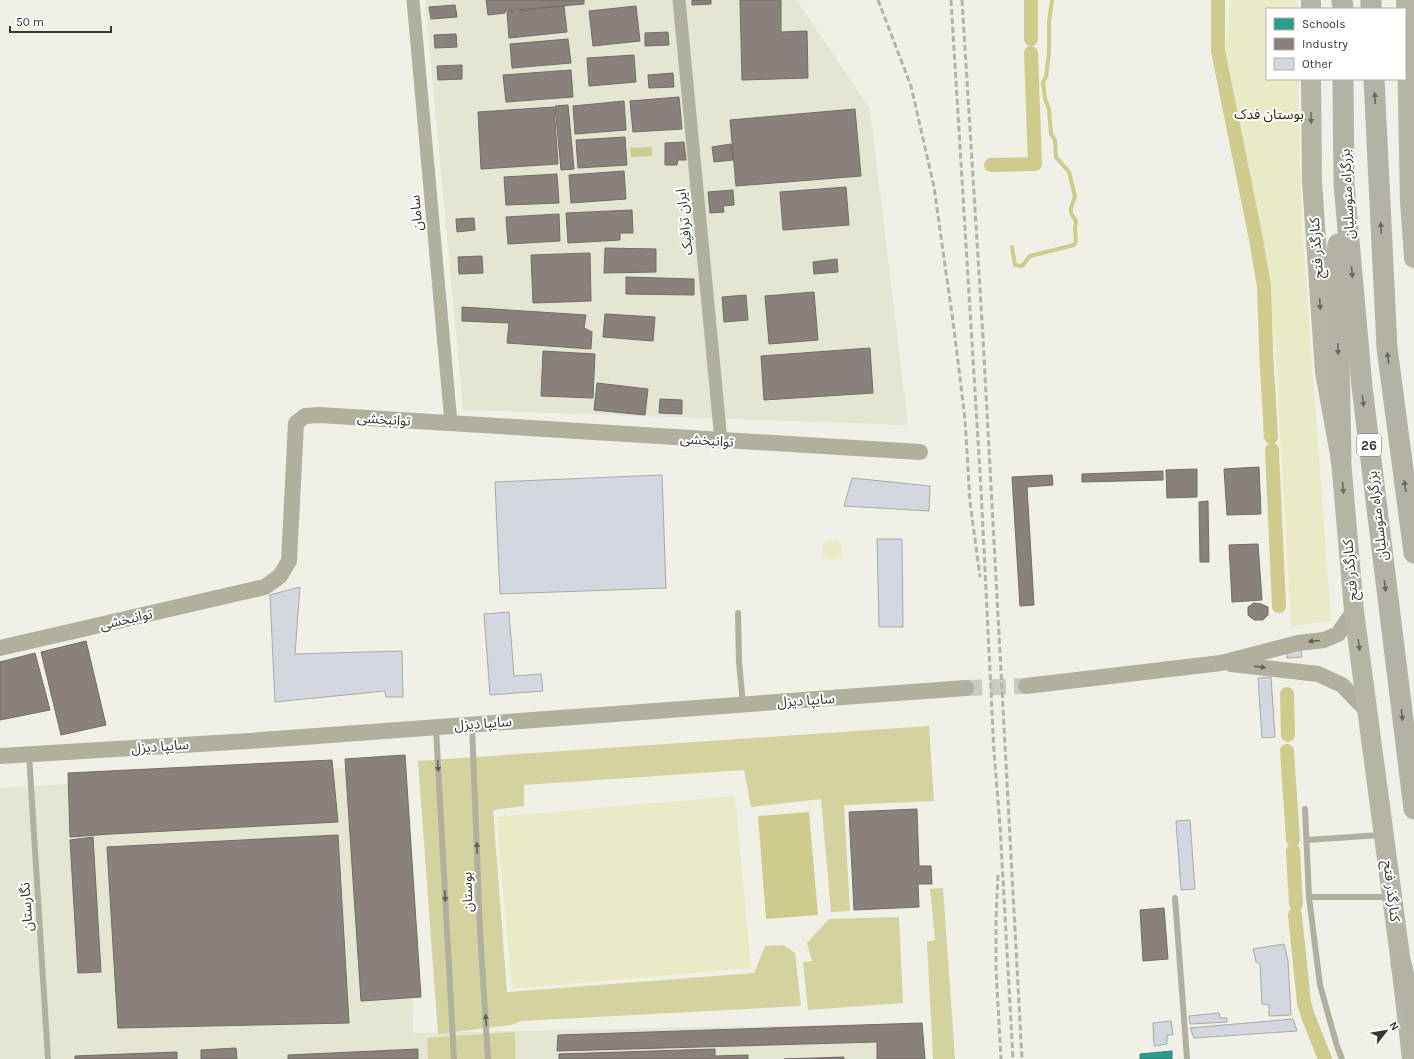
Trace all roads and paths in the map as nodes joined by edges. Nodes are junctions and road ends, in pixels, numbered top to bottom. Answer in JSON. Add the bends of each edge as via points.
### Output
{"nodes":[{"id":1,"x":413,"y":0,"type":"edge"},
{"id":2,"x":679,"y":0,"type":"edge"},
{"id":3,"x":1406,"y":0,"type":"edge"},
{"id":4,"x":1311,"y":80,"type":"edge"},
{"id":5,"x":1343,"y":80,"type":"edge"},
{"id":6,"x":1374,"y":80,"type":"edge"},
{"id":7,"x":1344,"y":184,"type":"junction"},
{"id":8,"x":1412,"y":204,"type":"edge"},
{"id":9,"x":1414,"y":258,"type":"edge"},
{"id":10,"x":451,"y":423,"type":"junction"},
{"id":11,"x":721,"y":441,"type":"junction"},
{"id":12,"x":920,"y":452,"type":"dead end"},
{"id":13,"x":1341,"y":460,"type":"junction"},
{"id":14,"x":1414,"y":553,"type":"edge"},
{"id":15,"x":1354,"y":611,"type":"junction"},
{"id":16,"x":738,"y":613,"type":"dead end"},
{"id":17,"x":0,"y":648,"type":"edge"},
{"id":18,"x":1221,"y":663,"type":"junction"},
{"id":19,"x":1026,"y":686,"type":"tunnel mouth"},
{"id":20,"x":966,"y":688,"type":"tunnel mouth"},
{"id":21,"x":743,"y":704,"type":"junction"},
{"id":22,"x":1369,"y":713,"type":"junction"},
{"id":23,"x":472,"y":724,"type":"junction"},
{"id":24,"x":436,"y":727,"type":"junction"},
{"id":25,"x":28,"y":754,"type":"junction"},
{"id":26,"x":0,"y":756,"type":"edge"},
{"id":27,"x":1305,"y":809,"type":"dead end"},
{"id":28,"x":1414,"y":809,"type":"edge"},
{"id":29,"x":1385,"y":835,"type":"junction"},
{"id":30,"x":1307,"y":840,"type":"junction"},
{"id":31,"x":1310,"y":897,"type":"junction"},
{"id":32,"x":1392,"y":897,"type":"junction"},
{"id":33,"x":1175,"y":898,"type":"dead end"},
{"id":34,"x":1401,"y":964,"type":"junction"},
{"id":35,"x":1414,"y":1019,"type":"edge"},
{"id":36,"x":48,"y":1059,"type":"edge"},
{"id":37,"x":454,"y":1059,"type":"edge"},
{"id":38,"x":488,"y":1059,"type":"edge"},
{"id":39,"x":1187,"y":1059,"type":"edge"},
{"id":40,"x":1342,"y":1059,"type":"edge"},
{"id":41,"x":1412,"y":1059,"type":"edge"}],
"edges":[{"from":1,"to":10,"type":"street","name":"سامان"},
{"from":2,"to":11,"type":"street","name":"ایران ترافیک"},
{"from":3,"to":8,"type":"main road"},
{"from":4,"to":13,"type":"main road","name":"کنارگذر فتح","one_way":true,"via":[[1312,181],[1325,372]]},
{"from":5,"to":7,"type":"highway","name":"بزرگراه متوسلیان","number":"26"},
{"from":14,"to":6,"type":"highway","number":"26","one_way":true,"via":[[1387,348]]},
{"from":7,"to":13,"type":"highway","one_way":true,"via":[[1337,256]]},
{"from":7,"to":28,"type":"highway","name":"بزرگراه متوسلیان","number":"26","one_way":true,"via":[[1362,387]]},
{"from":8,"to":9,"type":"main road"},
{"from":10,"to":11,"type":"street","name":"توانبخشی"},
{"from":10,"to":17,"type":"street","name":"توانبخشی","via":[[306,416],[296,423],[289,561],[280,576],[265,587]]},
{"from":11,"to":12,"type":"street","name":"توانبخشی"},
{"from":13,"to":15,"type":"main road","name":"کنارگذر فتح","one_way":true},
{"from":15,"to":18,"type":"street","one_way":true,"via":[[1338,634],[1324,640],[1298,642]]},
{"from":15,"to":22,"type":"main road","name":"کنارگذر فتح","one_way":true},
{"from":16,"to":21,"type":"lane"},
{"from":18,"to":19,"type":"street"},
{"from":18,"to":22,"type":"street","one_way":true,"via":[[1318,674],[1342,685]]},
{"from":20,"to":21,"type":"street","name":"سایپا دیزل"},
{"from":21,"to":23,"type":"street","name":"سایپا دیزل"},
{"from":22,"to":29,"type":"main road","name":"کنارگذر فتح"},
{"from":23,"to":24,"type":"street","name":"سایپا دیزل"},
{"from":38,"to":23,"type":"lane","name":"بوستان","one_way":true},
{"from":24,"to":25,"type":"street","name":"سایپا دیزل"},
{"from":24,"to":37,"type":"lane","name":"بوستان","one_way":true},
{"from":25,"to":26,"type":"street","name":"سایپا دیزل"},
{"from":25,"to":36,"type":"lane","name":"نگارستان"},
{"from":27,"to":30,"type":"lane"},
{"from":29,"to":30,"type":"lane"},
{"from":29,"to":32,"type":"main road","name":"کنارگذر فتح"},
{"from":30,"to":31,"type":"lane"},
{"from":31,"to":32,"type":"lane"},
{"from":31,"to":40,"type":"lane","via":[[1320,985],[1336,1046]]},
{"from":32,"to":34,"type":"main road","name":"کنارگذر فتح"},
{"from":33,"to":39,"type":"lane"},
{"from":34,"to":35,"type":"highway"},
{"from":34,"to":41,"type":"main road","name":"کنارگذر فتح"}]}
